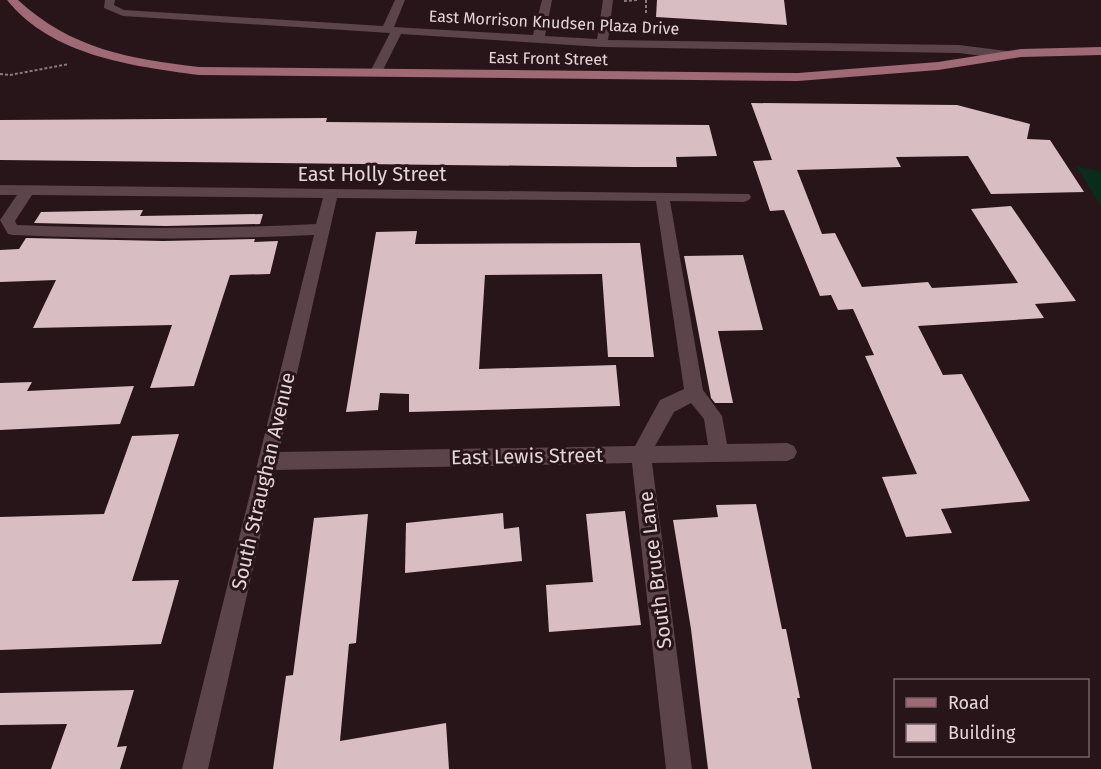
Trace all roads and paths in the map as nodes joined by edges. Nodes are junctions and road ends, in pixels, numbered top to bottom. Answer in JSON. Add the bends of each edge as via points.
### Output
{"nodes":[{"id":1,"x":12,"y":0,"type":"edge"},
{"id":2,"x":110,"y":0,"type":"edge"},
{"id":3,"x":400,"y":0,"type":"edge"},
{"id":4,"x":547,"y":0,"type":"edge"},
{"id":5,"x":608,"y":0,"type":"edge"},
{"id":6,"x":620,"y":0,"type":"edge"},
{"id":7,"x":638,"y":0,"type":"edge"},
{"id":8,"x":646,"y":0,"type":"edge"},
{"id":9,"x":646,"y":14,"type":"dead end"},
{"id":10,"x":392,"y":30,"type":"junction"},
{"id":11,"x":538,"y":39,"type":"junction"},
{"id":12,"x":602,"y":43,"type":"junction"},
{"id":13,"x":1101,"y":51,"type":"edge"},
{"id":14,"x":1007,"y":55,"type":"junction"},
{"id":15,"x":69,"y":64,"type":"dead end"},
{"id":16,"x":376,"y":72,"type":"junction"},
{"id":17,"x":0,"y":74,"type":"edge"},
{"id":18,"x":0,"y":190,"type":"edge"},
{"id":19,"x":27,"y":191,"type":"junction"},
{"id":20,"x":331,"y":193,"type":"junction"},
{"id":21,"x":662,"y":196,"type":"junction"},
{"id":22,"x":744,"y":197,"type":"dead end"},
{"id":23,"x":322,"y":229,"type":"junction"},
{"id":24,"x":694,"y":393,"type":"junction"},
{"id":25,"x":787,"y":452,"type":"dead end"},
{"id":26,"x":719,"y":453,"type":"junction"},
{"id":27,"x":641,"y":454,"type":"junction"},
{"id":28,"x":268,"y":461,"type":"junction"},
{"id":29,"x":195,"y":769,"type":"edge"},
{"id":30,"x":679,"y":769,"type":"edge"}],
"edges":[{"from":1,"to":16,"type":"main road","name":"East Front Street","via":[[37,24],[69,42],[121,59],[199,70]]},
{"from":2,"to":10,"type":"street","name":"East Morrison Knudsen Plaza Drive","via":[[108,6],[123,13]]},
{"from":3,"to":10,"type":"street"},
{"from":4,"to":11,"type":"street"},
{"from":5,"to":12,"type":"street"},
{"from":6,"to":7,"type":"path"},
{"from":8,"to":9,"type":"path"},
{"from":10,"to":11,"type":"street","name":"East Morrison Knudsen Plaza Drive"},
{"from":10,"to":16,"type":"street"},
{"from":11,"to":12,"type":"street","name":"East Morrison Knudsen Plaza Drive"},
{"from":12,"to":14,"type":"street","name":"East Morrison Knudsen Plaza Drive","via":[[959,49]]},
{"from":13,"to":14,"type":"main road","name":"East Front Street"},
{"from":14,"to":16,"type":"main road","name":"East Front Street","via":[[938,66],[798,77]]},
{"from":15,"to":17,"type":"path"},
{"from":18,"to":19,"type":"street","name":"East Holly Street"},
{"from":19,"to":20,"type":"street","name":"East Holly Street"},
{"from":19,"to":23,"type":"street","via":[[7,221],[13,230],[150,234]]},
{"from":20,"to":21,"type":"street","name":"East Holly Street"},
{"from":20,"to":23,"type":"street","name":"South Straughan Avenue"},
{"from":21,"to":22,"type":"street","name":"East Holly Street"},
{"from":21,"to":24,"type":"street"},
{"from":23,"to":28,"type":"street","name":"South Straughan Avenue"},
{"from":24,"to":26,"type":"street","via":[[713,416]]},
{"from":24,"to":27,"type":"street","via":[[667,406]]},
{"from":25,"to":26,"type":"street","name":"East Lewis Street"},
{"from":26,"to":27,"type":"street","name":"East Lewis Street"},
{"from":27,"to":28,"type":"street","name":"East Lewis Street"},
{"from":27,"to":30,"type":"street","name":"South Bruce Lane"},
{"from":28,"to":29,"type":"street","name":"South Straughan Avenue"}]}
